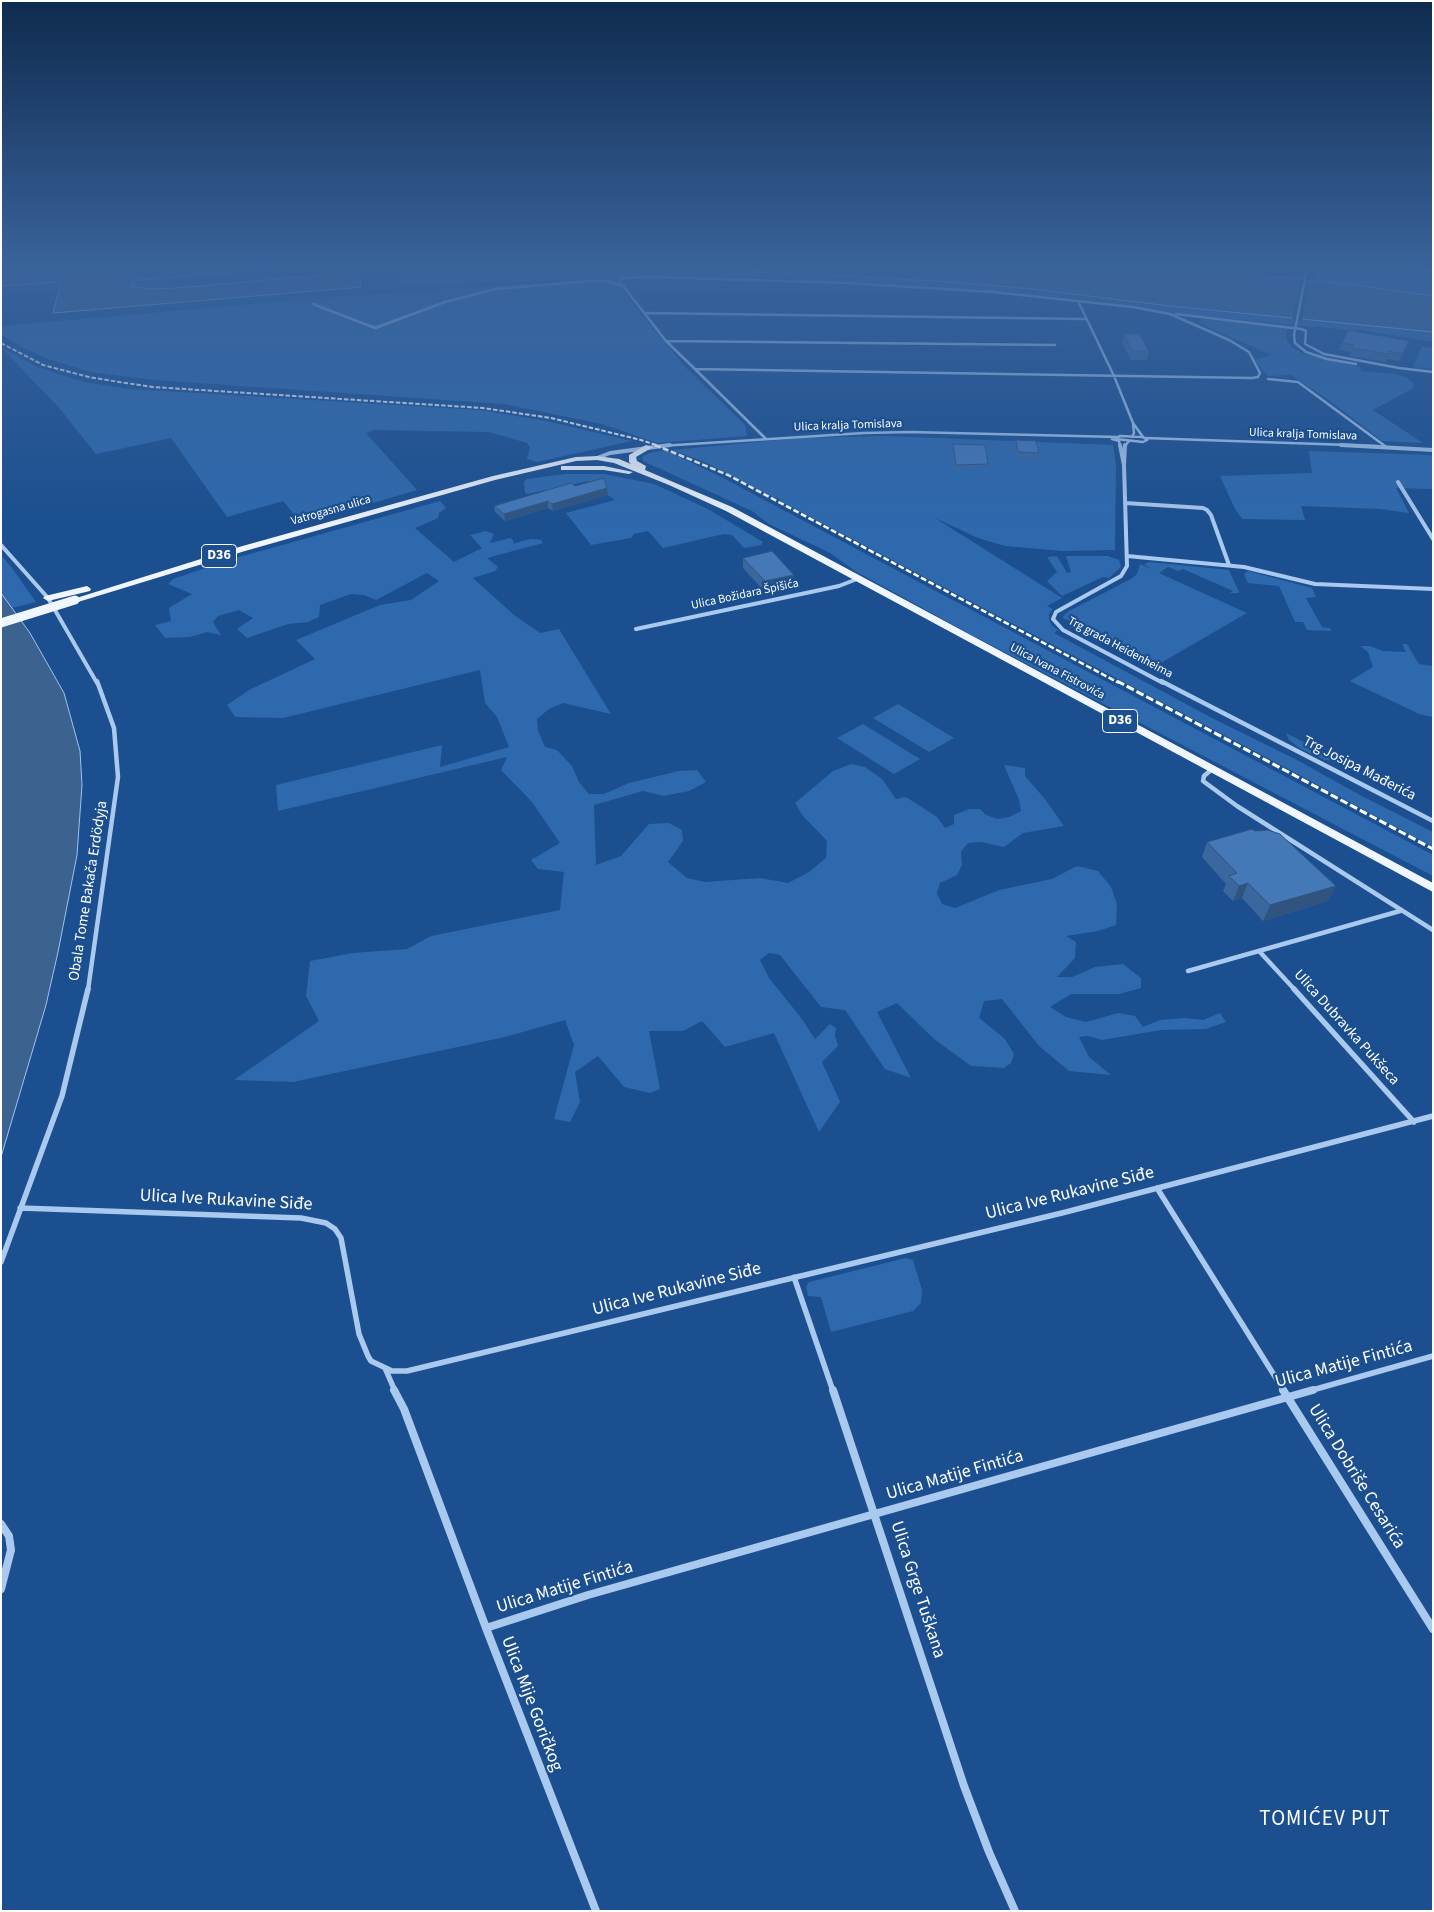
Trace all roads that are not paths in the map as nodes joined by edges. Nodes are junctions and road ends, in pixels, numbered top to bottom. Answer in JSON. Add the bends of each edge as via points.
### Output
{"nodes":[{"id":1,"x":678,"y":353,"type":"edge"},
{"id":2,"x":1103,"y":353,"type":"edge"},
{"id":3,"x":1250,"y":353,"type":"edge"},
{"id":4,"x":1310,"y":353,"type":"edge"},
{"id":5,"x":1324,"y":353,"type":"edge"},
{"id":6,"x":1399,"y":368,"type":"junction"},
{"id":7,"x":694,"y":369,"type":"junction"},
{"id":8,"x":1433,"y":372,"type":"edge"},
{"id":9,"x":1114,"y":376,"type":"junction"},
{"id":10,"x":1268,"y":379,"type":"dead end"},
{"id":11,"x":1133,"y":422,"type":"junction"},
{"id":12,"x":1132,"y":436,"type":"junction"},
{"id":13,"x":766,"y":438,"type":"junction"},
{"id":14,"x":1118,"y":439,"type":"junction"},
{"id":15,"x":1144,"y":439,"type":"junction"},
{"id":16,"x":1129,"y":441,"type":"junction"},
{"id":17,"x":1385,"y":446,"type":"junction"},
{"id":18,"x":649,"y":448,"type":"junction"},
{"id":19,"x":1433,"y":450,"type":"edge"},
{"id":20,"x":597,"y":458,"type":"junction"},
{"id":21,"x":1124,"y":464,"type":"junction"},
{"id":22,"x":649,"y":473,"type":"junction"},
{"id":23,"x":493,"y":478,"type":"junction"},
{"id":24,"x":1398,"y":482,"type":"dead end"},
{"id":25,"x":672,"y":483,"type":"junction"},
{"id":26,"x":1125,"y":503,"type":"junction"},
{"id":27,"x":1433,"y":538,"type":"edge"},
{"id":28,"x":1,"y":545,"type":"edge"},
{"id":29,"x":242,"y":549,"type":"junction"},
{"id":30,"x":1127,"y":556,"type":"junction"},
{"id":31,"x":1229,"y":565,"type":"junction"},
{"id":32,"x":857,"y":579,"type":"junction"},
{"id":33,"x":1433,"y":589,"type":"edge"},
{"id":34,"x":48,"y":598,"type":"junction"},
{"id":35,"x":1,"y":623,"type":"edge"},
{"id":36,"x":636,"y":629,"type":"dead end"},
{"id":37,"x":1273,"y":740,"type":"joint"},
{"id":38,"x":1211,"y":770,"type":"junction"},
{"id":39,"x":1433,"y":821,"type":"edge"},
{"id":40,"x":1433,"y":888,"type":"edge"},
{"id":41,"x":1401,"y":911,"type":"junction"},
{"id":42,"x":1433,"y":930,"type":"edge"},
{"id":43,"x":1259,"y":951,"type":"junction"},
{"id":44,"x":1188,"y":971,"type":"dead end"},
{"id":45,"x":1433,"y":1116,"type":"edge"},
{"id":46,"x":1414,"y":1122,"type":"junction"},
{"id":47,"x":1157,"y":1188,"type":"junction"},
{"id":48,"x":20,"y":1208,"type":"junction"},
{"id":49,"x":1,"y":1262,"type":"edge"},
{"id":50,"x":794,"y":1277,"type":"junction"},
{"id":51,"x":1433,"y":1356,"type":"edge"},
{"id":52,"x":386,"y":1368,"type":"junction"},
{"id":53,"x":1288,"y":1396,"type":"junction"},
{"id":54,"x":875,"y":1514,"type":"junction"},
{"id":55,"x":1,"y":1524,"type":"edge"},
{"id":56,"x":1,"y":1588,"type":"edge"},
{"id":57,"x":486,"y":1628,"type":"junction"},
{"id":58,"x":1433,"y":1629,"type":"edge"},
{"id":59,"x":596,"y":1911,"type":"edge"},
{"id":60,"x":1015,"y":1911,"type":"edge"}],
"edges":[{"from":1,"to":7,"type":"street"},
{"from":2,"to":9,"type":"street"},
{"from":3,"to":9,"type":"street","via":[[1260,373],[1252,378]]},
{"from":4,"to":6,"type":"street","bridge":true,"via":[[1360,365]]},
{"from":5,"to":6,"type":"street"},
{"from":6,"to":8,"type":"street"},
{"from":7,"to":9,"type":"street"},
{"from":7,"to":13,"type":"street"},
{"from":9,"to":11,"type":"street"},
{"from":10,"to":17,"type":"street","via":[[1298,382]]},
{"from":11,"to":12,"type":"street"},
{"from":11,"to":15,"type":"street"},
{"from":12,"to":14,"type":"street"},
{"from":12,"to":15,"type":"street"},
{"from":13,"to":14,"type":"street","name":"Ulica kralja Tomislava","via":[[910,432]]},
{"from":13,"to":18,"type":"street","name":"Ulica kralja Tomislava"},
{"from":14,"to":16,"type":"street"},
{"from":14,"to":21,"type":"street"},
{"from":15,"to":16,"type":"street"},
{"from":15,"to":17,"type":"street","name":"Ulica kralja Tomislava"},
{"from":16,"to":21,"type":"street","via":[[1125,445]]},
{"from":17,"to":19,"type":"street","name":"Ulica kralja Tomislava"},
{"from":18,"to":20,"type":"street","name":"Ulica kralja Tomislava"},
{"from":18,"to":22,"type":"main road","via":[[636,453],[632,460]]},
{"from":20,"to":22,"type":"main road","number":"D36","via":[[621,462]]},
{"from":20,"to":23,"type":"main road","name":"Vatrogasna ulica","number":"D36","via":[[568,460]]},
{"from":21,"to":26,"type":"street"},
{"from":22,"to":25,"type":"main road","number":"D36"},
{"from":23,"to":25,"type":"main road","number":"D36","via":[[556,468],[586,467],[627,471]]},
{"from":23,"to":29,"type":"main road","name":"Vatrogasna ulica","number":"D36"},
{"from":24,"to":27,"type":"street"},
{"from":25,"to":32,"type":"main road","name":"Ulica Ivana Fistrovića","number":"D36","via":[[729,509]]},
{"from":26,"to":30,"type":"street"},
{"from":26,"to":31,"type":"street","via":[[1207,510]]},
{"from":28,"to":34,"type":"street","name":"Obala Tome Bakača Erdödyja"},
{"from":29,"to":34,"type":"main road","via":[[185,560]]},
{"from":29,"to":35,"type":"main road","name":"Vatrogasna ulica","number":"D36","bridge":true},
{"from":30,"to":31,"type":"street"},
{"from":30,"to":37,"type":"street","name":"Trg grada Heidenheima","via":[[1127,566],[1121,576],[1060,609],[1054,615],[1055,623]]},
{"from":31,"to":33,"type":"street","via":[[1315,584]]},
{"from":32,"to":36,"type":"street","name":"Ulica Božidara Špišića","via":[[839,586]]},
{"from":32,"to":38,"type":"main road","name":"Ulica Ivana Fistrovića","number":"D36"},
{"from":34,"to":48,"type":"street","name":"Obala Tome Bakača Erdödyja","via":[[102,692],[116,742],[118,777],[91,977],[62,1096]]},
{"from":37,"to":39,"type":"street","name":"Trg Josipa Mađerića"},
{"from":38,"to":40,"type":"main road","name":"Ulica Ivana Fistrovića","number":"D36"},
{"from":38,"to":41,"type":"street","via":[[1202,778],[1209,786],[1252,817]]},
{"from":41,"to":42,"type":"street"},
{"from":41,"to":43,"type":"street"},
{"from":43,"to":44,"type":"street"},
{"from":43,"to":46,"type":"street","name":"Ulica Dubravka Pukšeca"},
{"from":45,"to":46,"type":"street","name":"Ulica Ive Rukavine Siđe"},
{"from":46,"to":47,"type":"street","name":"Ulica Ive Rukavine Siđe"},
{"from":47,"to":50,"type":"street","name":"Ulica Ive Rukavine Siđe"},
{"from":47,"to":53,"type":"street","name":"Ulica Dobriše Cesarića"},
{"from":48,"to":49,"type":"street","name":"Obala Tome Bakača Erdödyja"},
{"from":48,"to":52,"type":"street","name":"Ulica Ive Rukavine Siđe","via":[[301,1218],[326,1224],[341,1238],[364,1350],[371,1361]]},
{"from":50,"to":52,"type":"street","name":"Ulica Ive Rukavine Siđe","via":[[407,1371]]},
{"from":50,"to":54,"type":"street","name":"Ulica Grge Tuškana"},
{"from":51,"to":53,"type":"street","name":"Ulica Matije Fintića"},
{"from":52,"to":57,"type":"street","name":"Ulica Mije Goričkog"},
{"from":53,"to":54,"type":"street","name":"Ulica Matije Fintića"},
{"from":53,"to":58,"type":"street","name":"Ulica Dobriše Cesarića"},
{"from":54,"to":57,"type":"street","name":"Ulica Matije Fintića","via":[[588,1595]]},
{"from":54,"to":60,"type":"street","name":"Ulica Grge Tuškana","via":[[964,1786]]},
{"from":55,"to":56,"type":"street","via":[[9,1536],[11,1550]]},
{"from":57,"to":59,"type":"street","name":"Ulica Mije Goričkog"}]}
